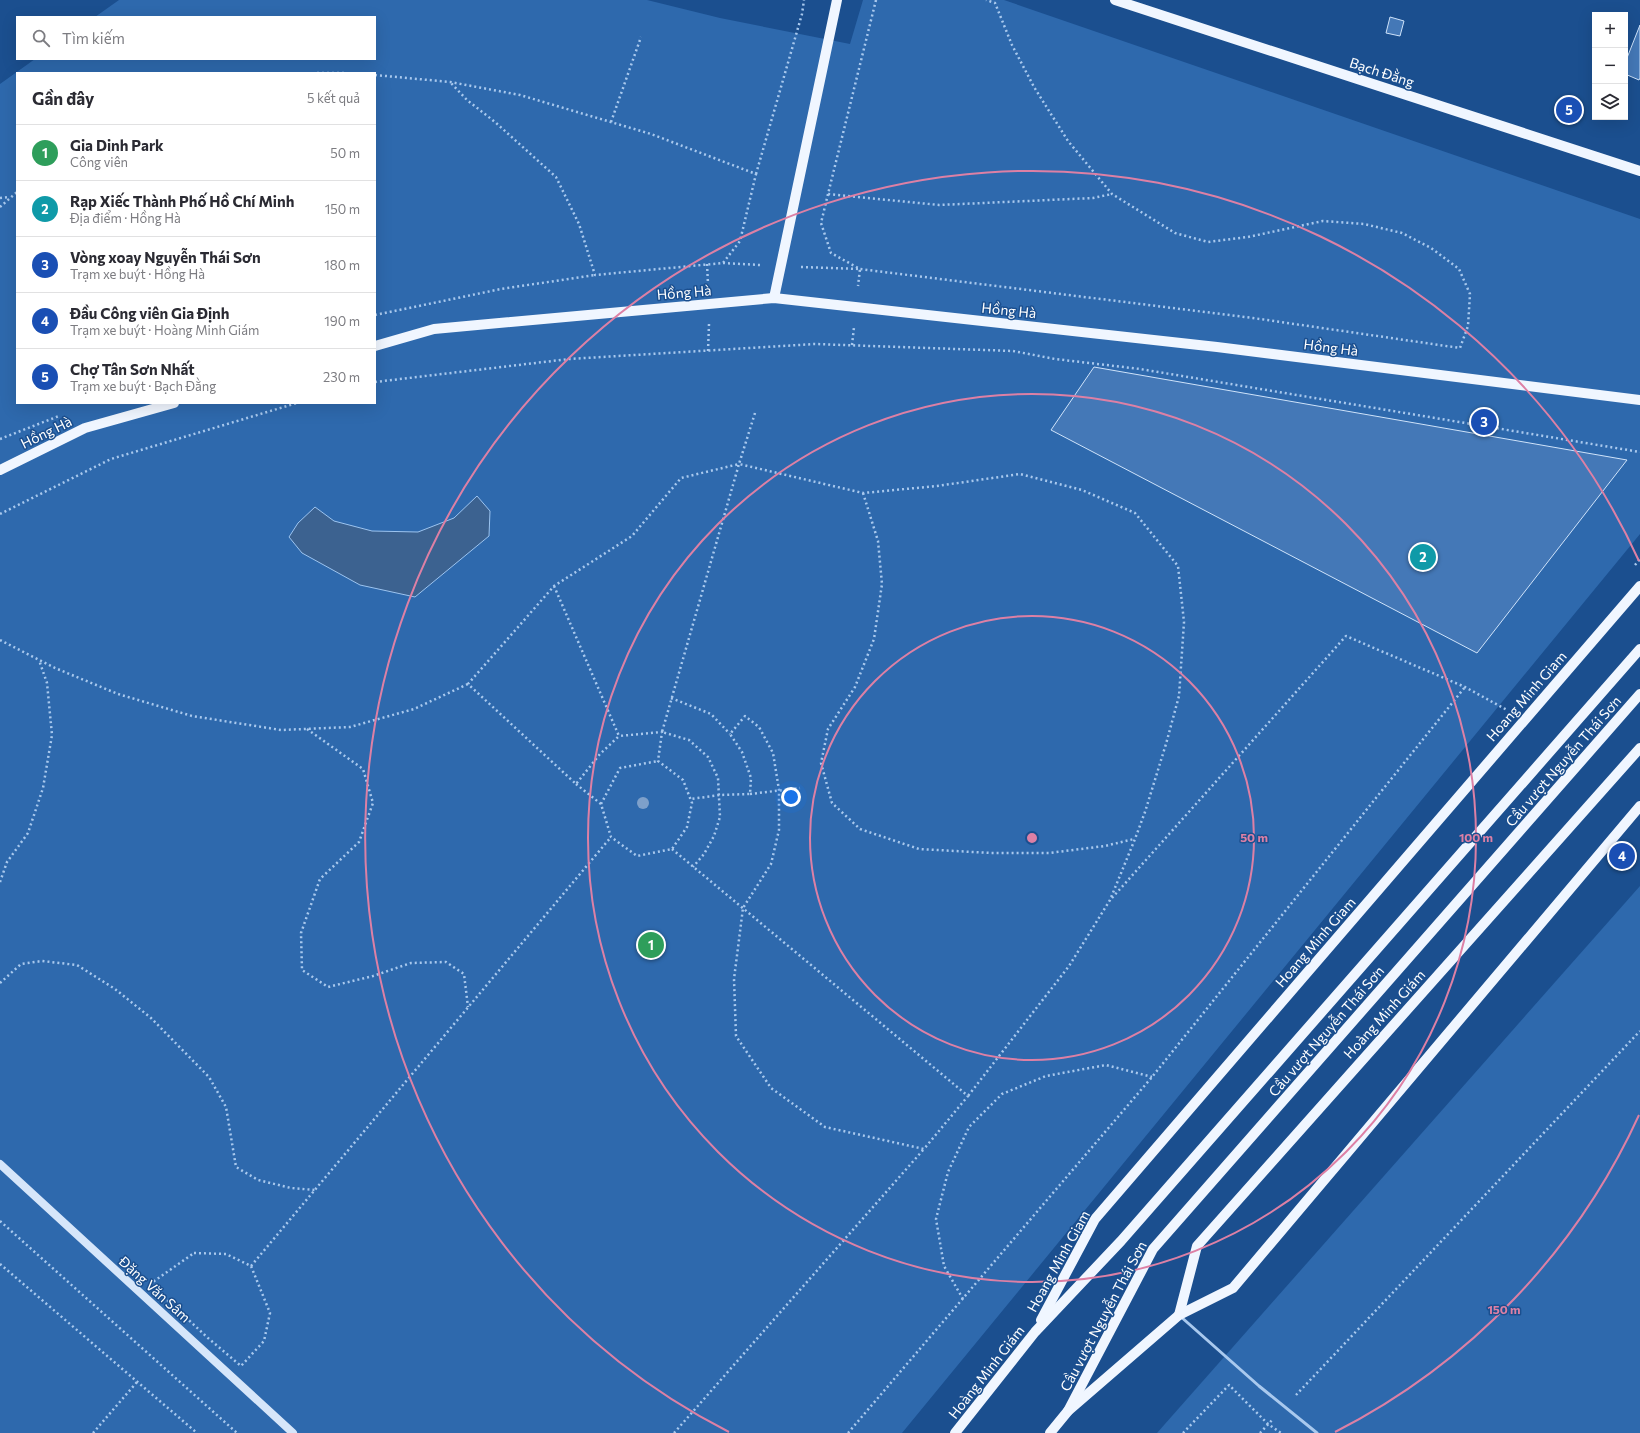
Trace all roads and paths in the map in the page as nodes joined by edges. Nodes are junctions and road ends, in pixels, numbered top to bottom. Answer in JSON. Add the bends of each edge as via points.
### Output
{"nodes":[{"id":1,"x":804,"y":0,"type":"edge"},
{"id":2,"x":837,"y":0,"type":"edge"},
{"id":3,"x":876,"y":0,"type":"edge"},
{"id":4,"x":986,"y":0,"type":"edge"},
{"id":5,"x":1116,"y":0,"type":"edge"},
{"id":6,"x":641,"y":37,"type":"dead end"},
{"id":7,"x":376,"y":75,"type":"edge"},
{"id":8,"x":450,"y":82,"type":"junction"},
{"id":9,"x":611,"y":122,"type":"junction"},
{"id":10,"x":1640,"y":171,"type":"edge"},
{"id":11,"x":756,"y":174,"type":"junction"},
{"id":12,"x":16,"y":193,"type":"edge"},
{"id":13,"x":828,"y":194,"type":"junction"},
{"id":14,"x":1112,"y":194,"type":"junction"},
{"id":15,"x":10,"y":197,"type":"junction"},
{"id":16,"x":0,"y":198,"type":"edge"},
{"id":17,"x":0,"y":207,"type":"edge"},
{"id":18,"x":595,"y":275,"type":"junction"},
{"id":19,"x":774,"y":298,"type":"junction"},
{"id":20,"x":376,"y":314,"type":"edge"},
{"id":21,"x":376,"y":346,"type":"edge"},
{"id":22,"x":376,"y":382,"type":"edge"},
{"id":23,"x":1640,"y":400,"type":"edge"},
{"id":24,"x":170,"y":404,"type":"edge"},
{"id":25,"x":294,"y":404,"type":"edge"},
{"id":26,"x":754,"y":413,"type":"dead end"},
{"id":27,"x":59,"y":416,"type":"dead end"},
{"id":28,"x":0,"y":439,"type":"edge"},
{"id":29,"x":1640,"y":452,"type":"edge"},
{"id":30,"x":739,"y":464,"type":"junction"},
{"id":31,"x":0,"y":470,"type":"edge"},
{"id":32,"x":863,"y":493,"type":"junction"},
{"id":33,"x":0,"y":514,"type":"edge"},
{"id":34,"x":554,"y":586,"type":"junction"},
{"id":35,"x":1640,"y":586,"type":"edge"},
{"id":36,"x":0,"y":640,"type":"edge"},
{"id":37,"x":1640,"y":649,"type":"edge"},
{"id":38,"x":39,"y":660,"type":"junction"},
{"id":39,"x":468,"y":684,"type":"junction"},
{"id":40,"x":1640,"y":694,"type":"edge"},
{"id":41,"x":671,"y":698,"type":"junction"},
{"id":42,"x":307,"y":729,"type":"junction"},
{"id":43,"x":662,"y":732,"type":"junction"},
{"id":44,"x":730,"y":734,"type":"junction"},
{"id":45,"x":619,"y":736,"type":"junction"},
{"id":46,"x":1640,"y":748,"type":"edge"},
{"id":47,"x":658,"y":761,"type":"junction"},
{"id":48,"x":576,"y":784,"type":"junction"},
{"id":49,"x":800,"y":788,"type":"dead end"},
{"id":50,"x":779,"y":790,"type":"junction"},
{"id":51,"x":750,"y":794,"type":"junction"},
{"id":52,"x":720,"y":795,"type":"junction"},
{"id":53,"x":691,"y":800,"type":"junction"},
{"id":54,"x":601,"y":804,"type":"junction"},
{"id":55,"x":1640,"y":806,"type":"edge"},
{"id":56,"x":611,"y":837,"type":"junction"},
{"id":57,"x":1135,"y":839,"type":"junction"},
{"id":58,"x":672,"y":849,"type":"junction"},
{"id":59,"x":693,"y":867,"type":"junction"},
{"id":60,"x":0,"y":882,"type":"edge"},
{"id":61,"x":1110,"y":900,"type":"junction"},
{"id":62,"x":743,"y":908,"type":"junction"},
{"id":63,"x":0,"y":982,"type":"edge"},
{"id":64,"x":468,"y":1008,"type":"junction"},
{"id":65,"x":1640,"y":1031,"type":"edge"},
{"id":66,"x":1152,"y":1077,"type":"junction"},
{"id":67,"x":968,"y":1096,"type":"junction"},
{"id":68,"x":924,"y":1149,"type":"junction"},
{"id":69,"x":0,"y":1164,"type":"edge"},
{"id":70,"x":315,"y":1190,"type":"junction"},
{"id":71,"x":0,"y":1221,"type":"edge"},
{"id":72,"x":1121,"y":1241,"type":"joint"},
{"id":73,"x":1,"y":1265,"type":"edge"},
{"id":74,"x":252,"y":1266,"type":"junction"},
{"id":75,"x":963,"y":1299,"type":"junction"},
{"id":76,"x":1179,"y":1315,"type":"junction"},
{"id":77,"x":1035,"y":1332,"type":"junction"},
{"id":78,"x":137,"y":1382,"type":"junction"},
{"id":79,"x":1284,"y":1407,"type":"junction"},
{"id":80,"x":1068,"y":1411,"type":"junction"},
{"id":81,"x":1268,"y":1424,"type":"junction"},
{"id":82,"x":93,"y":1433,"type":"edge"},
{"id":83,"x":197,"y":1433,"type":"edge"},
{"id":84,"x":237,"y":1433,"type":"edge"},
{"id":85,"x":293,"y":1433,"type":"edge"},
{"id":86,"x":674,"y":1433,"type":"edge"},
{"id":87,"x":848,"y":1433,"type":"edge"},
{"id":88,"x":955,"y":1433,"type":"edge"},
{"id":89,"x":1050,"y":1433,"type":"edge"},
{"id":90,"x":1182,"y":1433,"type":"edge"},
{"id":91,"x":1260,"y":1433,"type":"edge"},
{"id":92,"x":1281,"y":1433,"type":"edge"},
{"id":93,"x":1317,"y":1433,"type":"edge"}],
"edges":[{"from":1,"to":11,"type":"path"},
{"from":2,"to":19,"type":"main road"},
{"from":3,"to":13,"type":"path"},
{"from":4,"to":14,"type":"path","via":[[995,3],[1012,45],[1034,87],[1068,141]]},
{"from":5,"to":10,"type":"main road","name":"Bạch Đằng"},
{"from":6,"to":9,"type":"path"},
{"from":7,"to":8,"type":"path"},
{"from":8,"to":9,"type":"path","via":[[520,95]]},
{"from":8,"to":18,"type":"path","via":[[467,100],[496,122],[556,177],[579,224]]},
{"from":9,"to":11,"type":"path"},
{"from":11,"to":18,"type":"path","via":[[740,241],[723,263]]},
{"from":12,"to":15,"type":"path"},
{"from":13,"to":14,"type":"path","via":[[939,205],[1093,198]]},
{"from":13,"to":14,"type":"path","via":[[821,223],[831,253],[860,270],[1253,318],[1460,348],[1468,326],[1470,294],[1459,269],[1431,248],[1402,233],[1364,224],[1323,221],[1248,237],[1208,242],[1175,233]]},
{"from":15,"to":16,"type":"path"},
{"from":15,"to":17,"type":"path"},
{"from":18,"to":20,"type":"path","via":[[501,289]]},
{"from":19,"to":21,"type":"main road","name":"Hồng Hà","via":[[434,330]]},
{"from":19,"to":23,"type":"main road","name":"Hồng Hà","via":[[1225,348]]},
{"from":22,"to":29,"type":"path","via":[[569,359],[815,344],[1013,351],[1055,359],[1140,369]]},
{"from":24,"to":31,"type":"main road","name":"Hồng Hà","via":[[85,428]]},
{"from":25,"to":33,"type":"path","via":[[110,459]]},
{"from":26,"to":30,"type":"path"},
{"from":27,"to":28,"type":"path"},
{"from":30,"to":32,"type":"path"},
{"from":30,"to":34,"type":"path","via":[[681,478],[632,536]]},
{"from":30,"to":41,"type":"path"},
{"from":32,"to":57,"type":"path","via":[[1020,474],[1082,490],[1135,513],[1178,566],[1184,622],[1179,696]]},
{"from":32,"to":57,"type":"path","via":[[878,541],[882,584],[874,639],[855,687],[828,729],[821,763],[832,803],[860,829],[919,849],[1049,853],[1106,846]]},
{"from":34,"to":39,"type":"path"},
{"from":34,"to":45,"type":"path"},
{"from":35,"to":77,"type":"main road","name":"Hoang Minh Giam","via":[[1095,1219]]},
{"from":36,"to":38,"type":"path"},
{"from":37,"to":72,"type":"main road","name":"Cầu vượt Nguyễn Thái Sơn"},
{"from":38,"to":42,"type":"path","via":[[118,694],[192,716],[281,730]]},
{"from":38,"to":60,"type":"path","via":[[47,683],[52,735],[44,788],[28,833],[6,862]]},
{"from":39,"to":42,"type":"path","via":[[414,708],[350,727]]},
{"from":39,"to":48,"type":"path"},
{"from":40,"to":80,"type":"main road","name":"Cầu vượt Nguyễn Thái Sơn","via":[[1153,1249]]},
{"from":41,"to":43,"type":"path"},
{"from":41,"to":44,"type":"path","via":[[711,714]]},
{"from":42,"to":64,"type":"path","via":[[363,769],[374,803],[359,842],[320,879],[301,933],[302,970],[328,987],[411,963],[446,962],[464,974]]},
{"from":43,"to":45,"type":"path"},
{"from":43,"to":47,"type":"path"},
{"from":43,"to":52,"type":"path","via":[[689,740],[708,757],[718,778]]},
{"from":44,"to":50,"type":"path","via":[[745,716],[759,727],[773,753]]},
{"from":44,"to":51,"type":"path","via":[[742,752],[751,778]]},
{"from":45,"to":48,"type":"path","via":[[600,754]]},
{"from":46,"to":76,"type":"main road","name":"Hoàng Minh Giám","via":[[1197,1246]]},
{"from":47,"to":53,"type":"path","via":[[683,780]]},
{"from":47,"to":54,"type":"path","via":[[620,768]]},
{"from":48,"to":54,"type":"path"},
{"from":49,"to":50,"type":"path"},
{"from":50,"to":51,"type":"path"},
{"from":50,"to":62,"type":"path","via":[[779,830],[771,864]]},
{"from":51,"to":52,"type":"path"},
{"from":52,"to":53,"type":"path"},
{"from":52,"to":59,"type":"path","via":[[720,817],[714,836]]},
{"from":53,"to":58,"type":"path","via":[[688,826]]},
{"from":54,"to":56,"type":"path"},
{"from":55,"to":76,"type":"main road","via":[[1233,1288]]},
{"from":56,"to":58,"type":"path","via":[[637,856]]},
{"from":56,"to":64,"type":"path"},
{"from":57,"to":61,"type":"path"},
{"from":58,"to":59,"type":"path"},
{"from":59,"to":62,"type":"path"},
{"from":61,"to":66,"type":"path","via":[[1346,636],[1465,687]]},
{"from":61,"to":67,"type":"path","via":[[1068,966]]},
{"from":62,"to":67,"type":"path"},
{"from":62,"to":68,"type":"path","via":[[734,979],[736,1036],[771,1088],[826,1127]]},
{"from":63,"to":70,"type":"path","via":[[21,964],[42,961],[78,965],[109,985],[151,1018],[209,1077],[226,1107],[236,1167],[258,1180],[291,1188]]},
{"from":64,"to":70,"type":"path"},
{"from":65,"to":79,"type":"path"},
{"from":66,"to":75,"type":"path"},
{"from":66,"to":75,"type":"path","via":[[1106,1065],[1046,1076],[1002,1094],[969,1127],[948,1172],[936,1219],[944,1266]]},
{"from":67,"to":68,"type":"path"},
{"from":68,"to":86,"type":"path"},
{"from":69,"to":85,"type":"street","name":"Đặng Văn Sâm"},
{"from":70,"to":74,"type":"path"},
{"from":71,"to":84,"type":"path"},
{"from":72,"to":77,"type":"main road","name":"Hoàng Minh Giám"},
{"from":73,"to":78,"type":"path"},
{"from":74,"to":74,"type":"path","via":[[226,1254],[194,1253],[150,1284],[241,1366],[264,1341],[270,1313]]},
{"from":75,"to":87,"type":"path"},
{"from":76,"to":79,"type":"lane"},
{"from":76,"to":80,"type":"main road"},
{"from":77,"to":88,"type":"main road","name":"Hoàng Minh Giám"},
{"from":78,"to":82,"type":"path"},
{"from":78,"to":83,"type":"path"},
{"from":79,"to":81,"type":"path"},
{"from":79,"to":93,"type":"lane"},
{"from":80,"to":89,"type":"main road"},
{"from":81,"to":90,"type":"path","via":[[1229,1384]]},
{"from":81,"to":91,"type":"path"},
{"from":81,"to":92,"type":"path"}]}
